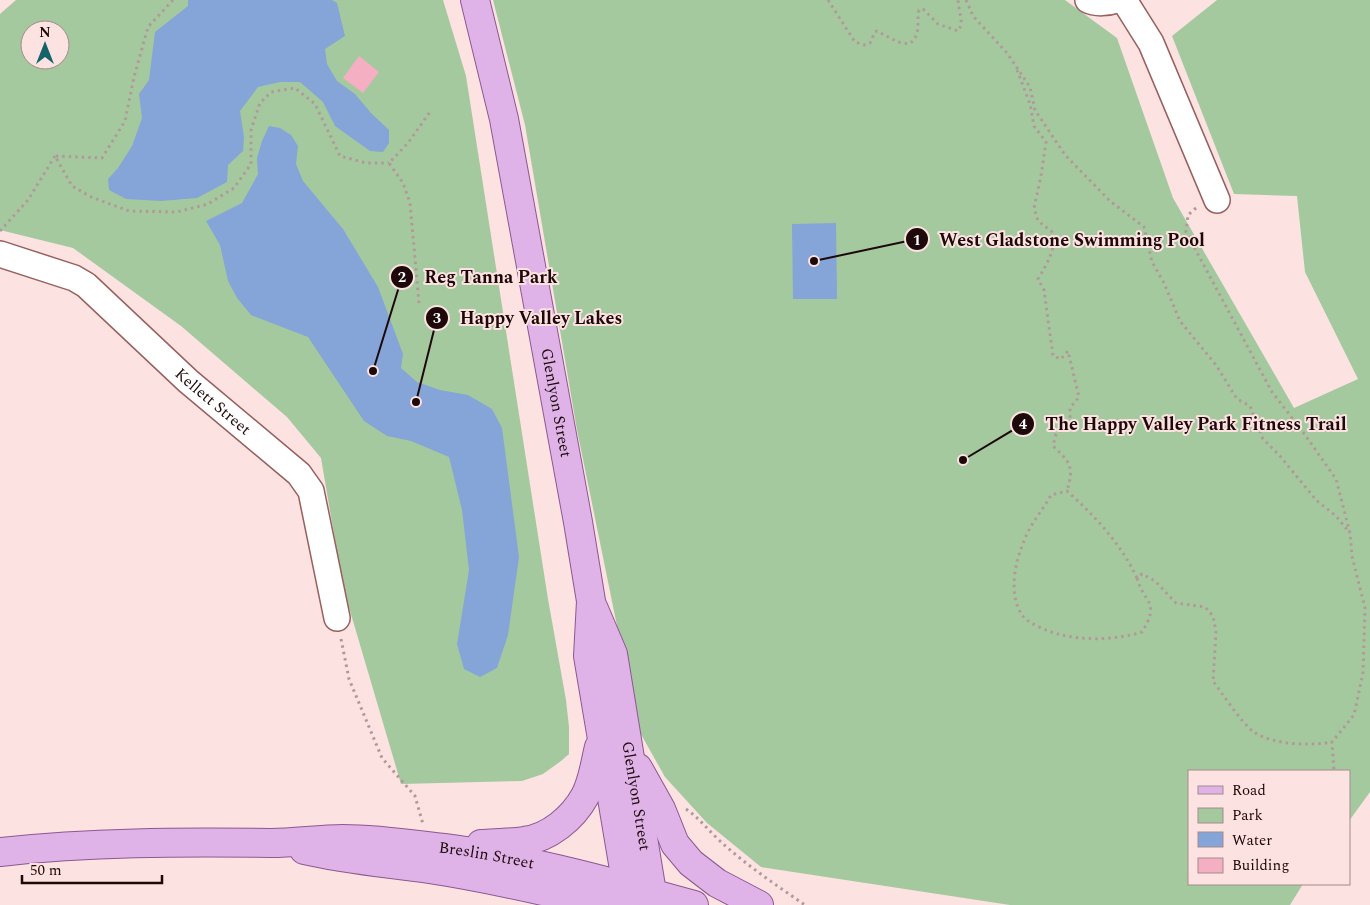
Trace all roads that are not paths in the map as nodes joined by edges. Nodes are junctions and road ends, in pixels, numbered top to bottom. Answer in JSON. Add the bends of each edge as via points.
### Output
{"nodes":[{"id":1,"x":475,"y":0,"type":"edge"},
{"id":2,"x":1088,"y":0,"type":"edge"},
{"id":3,"x":1117,"y":0,"type":"edge"},
{"id":4,"x":1124,"y":0,"type":"edge"},
{"id":5,"x":1215,"y":196,"type":"road end"},
{"id":6,"x":0,"y":254,"type":"edge"},
{"id":7,"x":591,"y":601,"type":"junction"},
{"id":8,"x":337,"y":618,"type":"road end"},
{"id":9,"x":601,"y":738,"type":"junction"},
{"id":10,"x":630,"y":753,"type":"junction"},
{"id":11,"x":0,"y":852,"type":"edge"},
{"id":12,"x":448,"y":861,"type":"junction"},
{"id":13,"x":641,"y":897,"type":"edge"},
{"id":14,"x":525,"y":905,"type":"edge"},
{"id":15,"x":603,"y":905,"type":"edge"},
{"id":16,"x":694,"y":905,"type":"edge"},
{"id":17,"x":759,"y":905,"type":"edge"}],
"edges":[{"from":1,"to":7,"type":"main road","name":"Glenlyon Street","via":[[504,119]]},
{"from":2,"to":3,"type":"street"},
{"from":4,"to":5,"type":"street","via":[[1151,43]]},
{"from":6,"to":8,"type":"street","name":"Kellett Street","via":[[74,278],[86,285],[188,381],[299,474],[310,491]]},
{"from":7,"to":9,"type":"main road","name":"Glenlyon Street","via":[[588,656]]},
{"from":7,"to":10,"type":"main road","name":"Glenlyon Street","via":[[614,654]]},
{"from":9,"to":12,"type":"main road","via":[[585,796],[572,814],[553,830],[538,838]]},
{"from":9,"to":13,"type":"main road","name":"Glenlyon Street"},
{"from":10,"to":13,"type":"main road","name":"Glenlyon Street"},
{"from":10,"to":17,"type":"main road","via":[[661,809],[675,844],[691,863],[717,883]]},
{"from":11,"to":12,"type":"main road","name":"Breslin Street","via":[[146,842],[274,843],[338,858]]},
{"from":12,"to":13,"type":"main road","name":"Breslin Street","via":[[512,860]]},
{"from":12,"to":14,"type":"main road"},
{"from":12,"to":15,"type":"main road","name":"Breslin Street","via":[[518,884]]},
{"from":13,"to":16,"type":"main road","name":"Breslin Street"}]}
